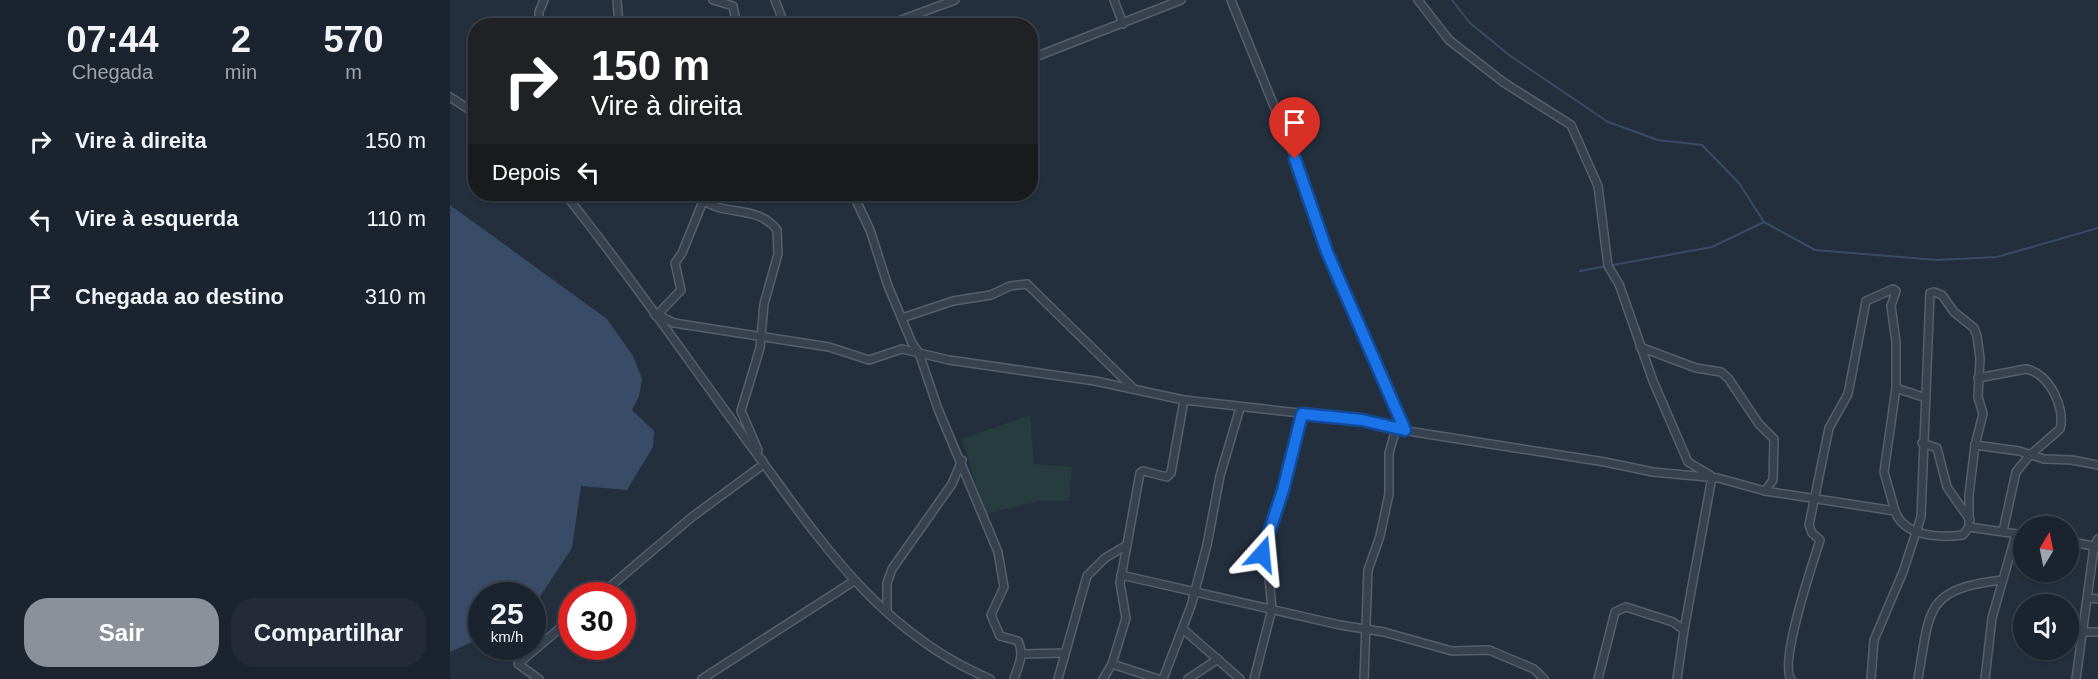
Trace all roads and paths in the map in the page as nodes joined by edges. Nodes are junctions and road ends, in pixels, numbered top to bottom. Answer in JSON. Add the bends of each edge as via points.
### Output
{"nodes":[{"id":1,"x":544,"y":0,"type":"edge"},
{"id":2,"x":617,"y":0,"type":"edge"},
{"id":3,"x":713,"y":0,"type":"edge"},
{"id":4,"x":775,"y":0,"type":"edge"},
{"id":5,"x":954,"y":0,"type":"edge"},
{"id":6,"x":1114,"y":0,"type":"edge"},
{"id":7,"x":1181,"y":0,"type":"edge"},
{"id":8,"x":1231,"y":0,"type":"edge"},
{"id":9,"x":1418,"y":0,"type":"edge"},
{"id":10,"x":539,"y":18,"type":"edge"},
{"id":11,"x":618,"y":18,"type":"edge"},
{"id":12,"x":735,"y":18,"type":"edge"},
{"id":13,"x":782,"y":18,"type":"edge"},
{"id":14,"x":906,"y":18,"type":"edge"},
{"id":15,"x":1123,"y":24,"type":"junction"},
{"id":16,"x":1038,"y":55,"type":"edge"},
{"id":17,"x":450,"y":97,"type":"edge"},
{"id":18,"x":468,"y":109,"type":"edge"},
{"id":19,"x":571,"y":201,"type":"edge"},
{"id":20,"x":702,"y":201,"type":"edge"},
{"id":21,"x":711,"y":201,"type":"edge"},
{"id":22,"x":856,"y":201,"type":"edge"},
{"id":23,"x":658,"y":315,"type":"junction"},
{"id":24,"x":902,"y":318,"type":"junction"},
{"id":25,"x":760,"y":336,"type":"junction"},
{"id":26,"x":1640,"y":347,"type":"junction"},
{"id":27,"x":920,"y":353,"type":"junction"},
{"id":28,"x":1978,"y":378,"type":"junction"},
{"id":29,"x":1133,"y":388,"type":"junction"},
{"id":30,"x":1896,"y":388,"type":"junction"},
{"id":31,"x":1926,"y":398,"type":"junction"},
{"id":32,"x":1184,"y":400,"type":"junction"},
{"id":33,"x":1240,"y":408,"type":"junction"},
{"id":34,"x":1302,"y":414,"type":"junction"},
{"id":35,"x":1396,"y":429,"type":"junction"},
{"id":36,"x":1405,"y":430,"type":"junction"},
{"id":37,"x":1922,"y":443,"type":"junction"},
{"id":38,"x":1975,"y":445,"type":"junction"},
{"id":39,"x":2029,"y":456,"type":"junction"},
{"id":40,"x":962,"y":460,"type":"junction"},
{"id":41,"x":764,"y":464,"type":"junction"},
{"id":42,"x":2098,"y":465,"type":"edge"},
{"id":43,"x":1715,"y":478,"type":"junction"},
{"id":44,"x":1765,"y":491,"type":"junction"},
{"id":45,"x":1814,"y":498,"type":"junction"},
{"id":46,"x":1895,"y":511,"type":"junction"},
{"id":47,"x":1970,"y":523,"type":"junction"},
{"id":48,"x":2003,"y":531,"type":"junction"},
{"id":49,"x":1917,"y":532,"type":"junction"},
{"id":50,"x":2013,"y":533,"type":"edge"},
{"id":51,"x":2098,"y":538,"type":"edge"},
{"id":52,"x":2079,"y":543,"type":"edge"},
{"id":53,"x":1127,"y":545,"type":"junction"},
{"id":54,"x":2096,"y":547,"type":"edge"},
{"id":55,"x":2013,"y":552,"type":"edge"},
{"id":56,"x":1121,"y":575,"type":"junction"},
{"id":57,"x":2002,"y":580,"type":"junction"},
{"id":58,"x":854,"y":581,"type":"junction"},
{"id":59,"x":615,"y":582,"type":"edge"},
{"id":60,"x":1194,"y":591,"type":"junction"},
{"id":61,"x":2088,"y":598,"type":"junction"},
{"id":62,"x":2098,"y":599,"type":"edge"},
{"id":63,"x":1272,"y":609,"type":"junction"},
{"id":64,"x":887,"y":612,"type":"junction"},
{"id":65,"x":558,"y":630,"type":"edge"},
{"id":66,"x":1184,"y":630,"type":"junction"},
{"id":67,"x":1367,"y":630,"type":"junction"},
{"id":68,"x":1684,"y":630,"type":"junction"},
{"id":69,"x":2083,"y":632,"type":"junction"},
{"id":70,"x":2098,"y":632,"type":"edge"},
{"id":71,"x":1065,"y":653,"type":"junction"},
{"id":72,"x":1021,"y":654,"type":"junction"},
{"id":73,"x":1218,"y":659,"type":"junction"},
{"id":74,"x":1112,"y":664,"type":"junction"},
{"id":75,"x":539,"y":679,"type":"edge"},
{"id":76,"x":702,"y":679,"type":"edge"},
{"id":77,"x":990,"y":679,"type":"edge"},
{"id":78,"x":1014,"y":679,"type":"edge"},
{"id":79,"x":1058,"y":679,"type":"edge"},
{"id":80,"x":1103,"y":679,"type":"edge"},
{"id":81,"x":1158,"y":679,"type":"edge"},
{"id":82,"x":1163,"y":679,"type":"edge"},
{"id":83,"x":1188,"y":679,"type":"edge"},
{"id":84,"x":1240,"y":679,"type":"edge"},
{"id":85,"x":1254,"y":679,"type":"edge"},
{"id":86,"x":1364,"y":679,"type":"edge"},
{"id":87,"x":1544,"y":679,"type":"edge"},
{"id":88,"x":1598,"y":679,"type":"edge"},
{"id":89,"x":1677,"y":679,"type":"edge"},
{"id":90,"x":1791,"y":679,"type":"edge"},
{"id":91,"x":1871,"y":679,"type":"edge"},
{"id":92,"x":1918,"y":679,"type":"edge"},
{"id":93,"x":1985,"y":679,"type":"edge"},
{"id":94,"x":2076,"y":679,"type":"edge"}],
"edges":[{"from":1,"to":10,"type":"street"},
{"from":2,"to":11,"type":"street"},
{"from":3,"to":12,"type":"street","via":[[733,6]]},
{"from":4,"to":13,"type":"street"},
{"from":5,"to":14,"type":"street"},
{"from":6,"to":15,"type":"street"},
{"from":7,"to":15,"type":"street"},
{"from":8,"to":36,"type":"street","via":[[1304,180],[1327,252]]},
{"from":9,"to":26,"type":"street","via":[[1449,40],[1503,82],[1571,125],[1598,186],[1608,266],[1619,284]]},
{"from":15,"to":16,"type":"street"},
{"from":17,"to":18,"type":"street"},
{"from":19,"to":23,"type":"street"},
{"from":20,"to":23,"type":"street","via":[[675,264],[681,290]]},
{"from":21,"to":25,"type":"street","via":[[722,208],[763,217],[777,230],[778,254],[769,281]]},
{"from":22,"to":24,"type":"street"},
{"from":23,"to":25,"type":"street","via":[[671,322]]},
{"from":23,"to":41,"type":"street"},
{"from":24,"to":27,"type":"street","via":[[915,350]]},
{"from":24,"to":29,"type":"street","via":[[953,301],[1028,284]]},
{"from":25,"to":27,"type":"street","via":[[829,347],[869,360],[900,349]]},
{"from":25,"to":41,"type":"street","via":[[741,411]]},
{"from":26,"to":43,"type":"street","via":[[1684,456]]},
{"from":26,"to":44,"type":"street","via":[[1696,368],[1721,372],[1728,378],[1774,439],[1776,466]]},
{"from":27,"to":29,"type":"street"},
{"from":27,"to":40,"type":"street","via":[[940,415]]},
{"from":28,"to":31,"type":"street","via":[[1980,358],[1975,330],[1942,295],[1930,293]]},
{"from":28,"to":38,"type":"street","via":[[1983,414]]},
{"from":28,"to":39,"type":"street","via":[[2026,369],[2040,375],[2051,389],[2061,425],[2054,436]]},
{"from":29,"to":32,"type":"street"},
{"from":30,"to":31,"type":"street"},
{"from":30,"to":45,"type":"street","via":[[1893,289],[1866,301],[1848,394],[1829,428]]},
{"from":30,"to":46,"type":"street","via":[[1884,472]]},
{"from":31,"to":37,"type":"street"},
{"from":32,"to":33,"type":"street"},
{"from":32,"to":53,"type":"street","via":[[1171,473],[1167,477],[1140,473]]},
{"from":33,"to":34,"type":"street"},
{"from":33,"to":60,"type":"street"},
{"from":34,"to":35,"type":"street","via":[[1362,420]]},
{"from":34,"to":63,"type":"street","via":[[1262,554]]},
{"from":35,"to":36,"type":"street"},
{"from":35,"to":67,"type":"street","via":[[1389,453],[1389,494],[1368,570]]},
{"from":36,"to":43,"type":"street","via":[[1653,472]]},
{"from":37,"to":47,"type":"street","via":[[1937,448],[1947,487]]},
{"from":37,"to":49,"type":"street","via":[[1921,517]]},
{"from":38,"to":39,"type":"street"},
{"from":38,"to":47,"type":"street"},
{"from":39,"to":42,"type":"street"},
{"from":39,"to":48,"type":"street","via":[[2016,472]]},
{"from":40,"to":64,"type":"street","via":[[952,484],[892,569],[887,583]]},
{"from":40,"to":72,"type":"street","via":[[998,552],[1004,584],[992,608],[992,624],[1000,636],[1018,641]]},
{"from":41,"to":58,"type":"street"},
{"from":41,"to":59,"type":"street","via":[[692,517]]},
{"from":43,"to":44,"type":"street"},
{"from":43,"to":68,"type":"street"},
{"from":44,"to":45,"type":"street"},
{"from":45,"to":46,"type":"street"},
{"from":45,"to":90,"type":"street","via":[[1809,525],[1820,540],[1793,635],[1787,672]]},
{"from":46,"to":49,"type":"street"},
{"from":47,"to":48,"type":"street"},
{"from":47,"to":49,"type":"street","via":[[1966,533],[1957,536]]},
{"from":48,"to":50,"type":"street"},
{"from":49,"to":91,"type":"street","via":[[1874,639]]},
{"from":51,"to":54,"type":"street"},
{"from":52,"to":54,"type":"street"},
{"from":53,"to":56,"type":"street"},
{"from":53,"to":71,"type":"street","via":[[1105,558],[1087,576]]},
{"from":54,"to":61,"type":"street"},
{"from":55,"to":57,"type":"street"},
{"from":56,"to":60,"type":"street"},
{"from":56,"to":74,"type":"street","via":[[1126,610]]},
{"from":57,"to":92,"type":"street","via":[[1967,584],[1939,600],[1926,628]]},
{"from":57,"to":93,"type":"street"},
{"from":58,"to":64,"type":"street"},
{"from":58,"to":76,"type":"street"},
{"from":60,"to":63,"type":"street"},
{"from":60,"to":66,"type":"street"},
{"from":61,"to":62,"type":"street"},
{"from":61,"to":69,"type":"street"},
{"from":63,"to":67,"type":"street"},
{"from":63,"to":85,"type":"street"},
{"from":64,"to":77,"type":"street","via":[[921,640]]},
{"from":65,"to":75,"type":"street","via":[[518,664]]},
{"from":66,"to":73,"type":"street"},
{"from":66,"to":82,"type":"street"},
{"from":67,"to":86,"type":"street"},
{"from":67,"to":87,"type":"street","via":[[1452,651],[1489,650],[1534,669]]},
{"from":68,"to":88,"type":"street","via":[[1638,609],[1621,608],[1615,612]]},
{"from":68,"to":89,"type":"street"},
{"from":69,"to":70,"type":"street"},
{"from":69,"to":94,"type":"street"},
{"from":71,"to":72,"type":"street"},
{"from":71,"to":79,"type":"street"},
{"from":72,"to":78,"type":"street"},
{"from":73,"to":83,"type":"street"},
{"from":73,"to":84,"type":"street"},
{"from":74,"to":80,"type":"street"},
{"from":74,"to":81,"type":"street"}]}
